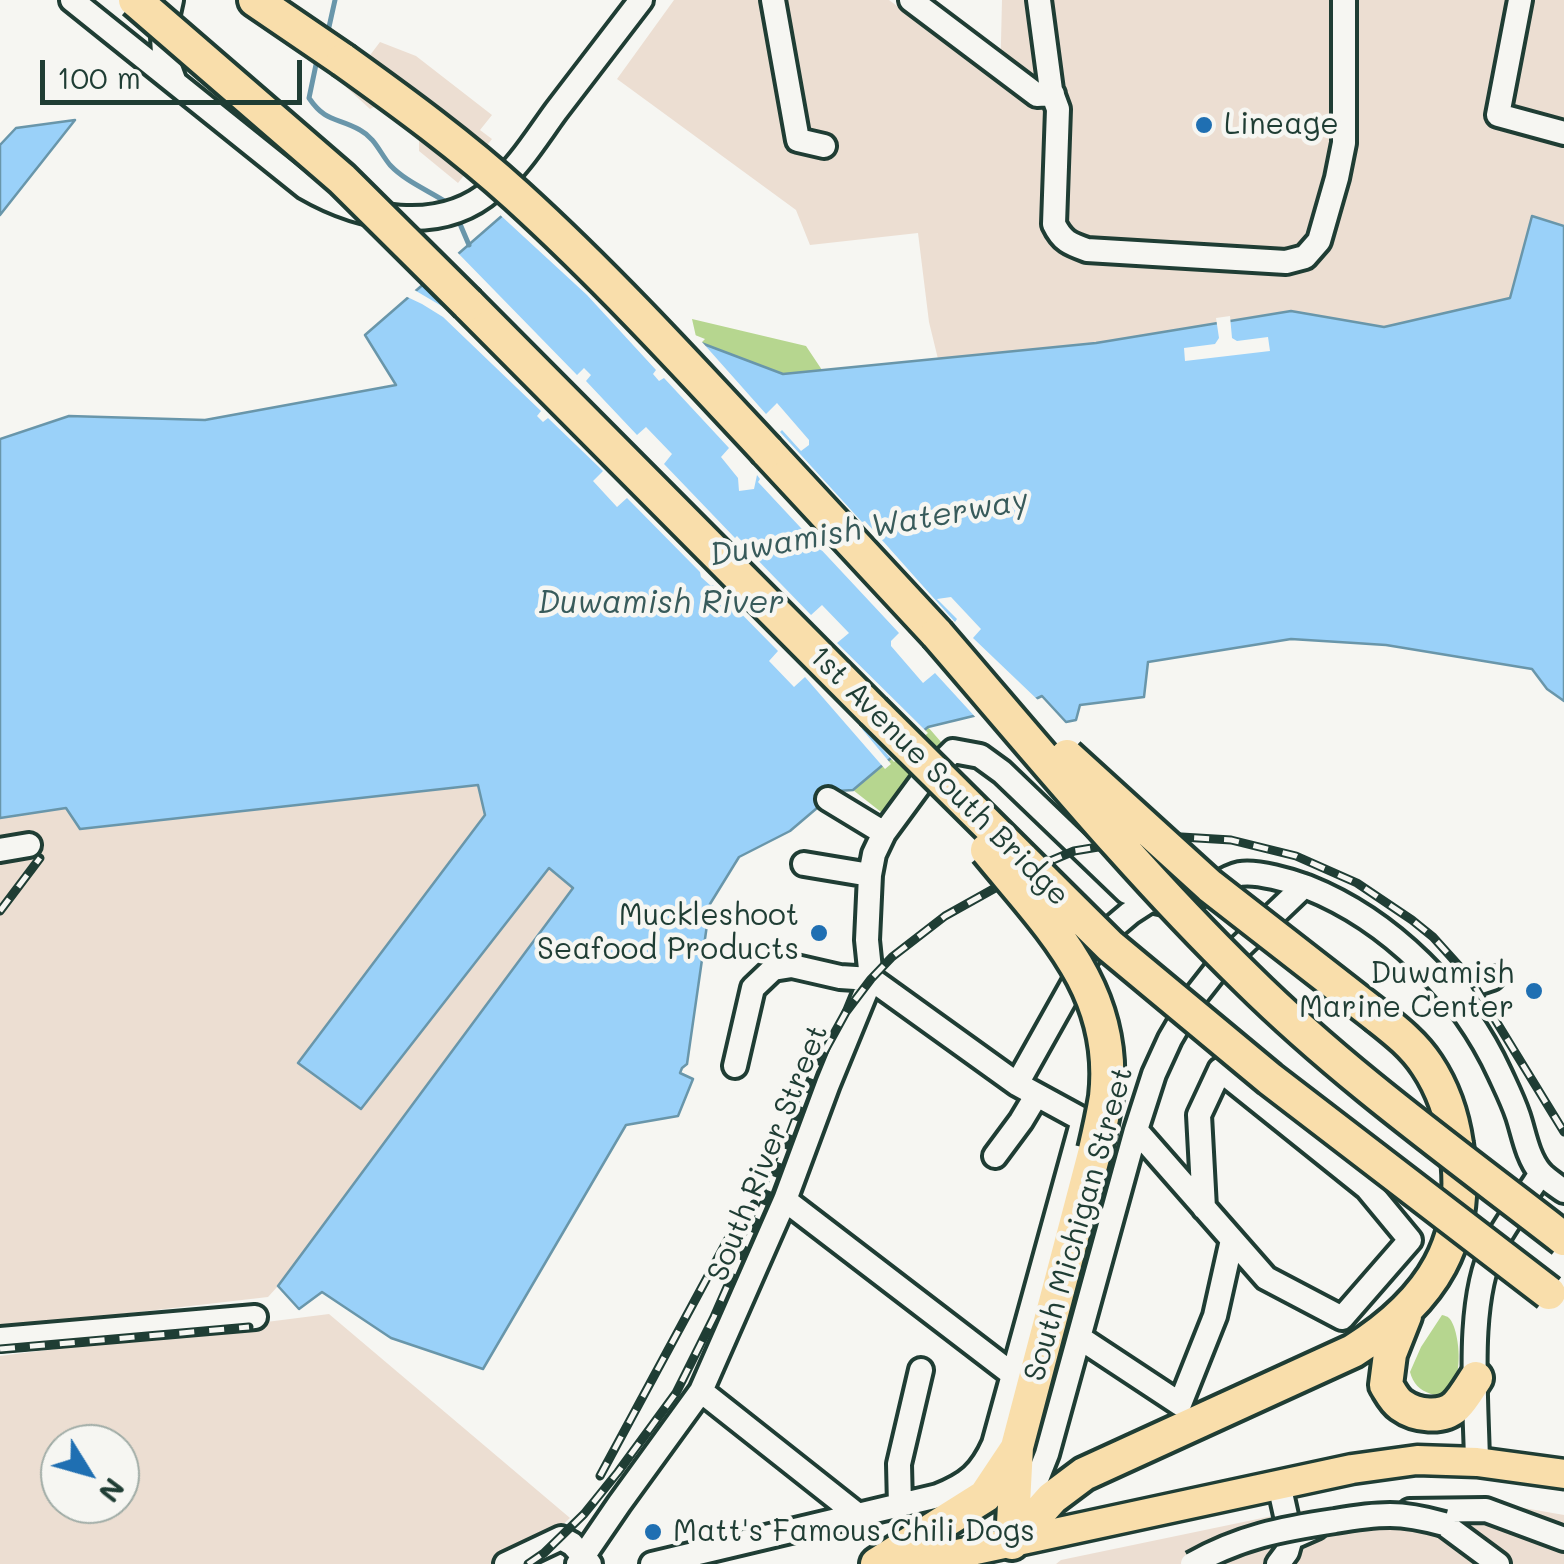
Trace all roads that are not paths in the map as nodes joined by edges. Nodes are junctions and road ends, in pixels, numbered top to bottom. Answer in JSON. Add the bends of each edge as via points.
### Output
{"nodes":[{"id":1,"x":135,"y":0,"type":"edge"},
{"id":2,"x":171,"y":0,"type":"edge"},
{"id":3,"x":255,"y":0,"type":"edge"},
{"id":4,"x":640,"y":0,"type":"edge"},
{"id":5,"x":773,"y":0,"type":"edge"},
{"id":6,"x":911,"y":0,"type":"edge"},
{"id":7,"x":1039,"y":0,"type":"edge"},
{"id":8,"x":1344,"y":0,"type":"edge"},
{"id":9,"x":1520,"y":0,"type":"edge"},
{"id":10,"x":78,"y":2,"type":"edge"},
{"id":11,"x":174,"y":80,"type":"junction"},
{"id":12,"x":1053,"y":94,"type":"junction"},
{"id":13,"x":1564,"y":133,"type":"edge"},
{"id":14,"x":824,"y":146,"type":"dead end"},
{"id":15,"x":937,"y":634,"type":"junction"},
{"id":16,"x":873,"y":711,"type":"junction"},
{"id":17,"x":1026,"y":750,"type":"dead end"},
{"id":18,"x":1002,"y":772,"type":"junction"},
{"id":19,"x":828,"y":799,"type":"dead end"},
{"id":20,"x":884,"y":832,"type":"junction"},
{"id":21,"x":29,"y":844,"type":"dead end"},
{"id":22,"x":0,"y":850,"type":"edge"},
{"id":23,"x":804,"y":864,"type":"dead end"},
{"id":24,"x":870,"y":875,"type":"junction"},
{"id":25,"x":1304,"y":886,"type":"junction"},
{"id":26,"x":1150,"y":900,"type":"junction"},
{"id":27,"x":1492,"y":978,"type":"dead end"},
{"id":28,"x":872,"y":979,"type":"junction"},
{"id":29,"x":1454,"y":1000,"type":"junction"},
{"id":30,"x":735,"y":1066,"type":"dead end"},
{"id":31,"x":1026,"y":1090,"type":"junction"},
{"id":32,"x":1136,"y":1130,"type":"junction"},
{"id":33,"x":1089,"y":1135,"type":"junction"},
{"id":34,"x":995,"y":1156,"type":"dead end"},
{"id":35,"x":1541,"y":1174,"type":"junction"},
{"id":36,"x":1564,"y":1190,"type":"edge"},
{"id":37,"x":784,"y":1200,"type":"junction"},
{"id":38,"x":1204,"y":1208,"type":"junction"},
{"id":39,"x":1564,"y":1239,"type":"edge"},
{"id":40,"x":1232,"y":1240,"type":"junction"},
{"id":41,"x":1557,"y":1298,"type":"edge"},
{"id":42,"x":1406,"y":1311,"type":"junction"},
{"id":43,"x":254,"y":1318,"type":"dead end"},
{"id":44,"x":1080,"y":1338,"type":"junction"},
{"id":45,"x":0,"y":1339,"type":"edge"},
{"id":46,"x":921,"y":1370,"type":"dead end"},
{"id":47,"x":1012,"y":1374,"type":"junction"},
{"id":48,"x":1476,"y":1378,"type":"junction"},
{"id":49,"x":702,"y":1391,"type":"junction"},
{"id":50,"x":1018,"y":1447,"type":"junction"},
{"id":51,"x":1477,"y":1462,"type":"junction"},
{"id":52,"x":1564,"y":1474,"type":"edge"},
{"id":53,"x":1279,"y":1484,"type":"junction"},
{"id":54,"x":900,"y":1506,"type":"junction"},
{"id":55,"x":859,"y":1516,"type":"junction"},
{"id":56,"x":1291,"y":1538,"type":"junction"},
{"id":57,"x":1564,"y":1539,"type":"edge"},
{"id":58,"x":1009,"y":1554,"type":"edge"},
{"id":59,"x":584,"y":1561,"type":"edge"},
{"id":60,"x":506,"y":1564,"type":"edge"},
{"id":61,"x":652,"y":1564,"type":"edge"},
{"id":62,"x":877,"y":1564,"type":"edge"},
{"id":63,"x":912,"y":1564,"type":"edge"},
{"id":64,"x":1192,"y":1564,"type":"edge"},
{"id":65,"x":1278,"y":1564,"type":"edge"},
{"id":66,"x":1498,"y":1564,"type":"edge"}],
"edges":[{"from":1,"to":16,"type":"highway","name":"1st Avenue South Bridge","bridge":true,"via":[[342,180]]},
{"from":2,"to":11,"type":"street","via":[[164,53]]},
{"from":3,"to":15,"type":"highway","bridge":true,"via":[[392,95],[516,194],[660,336]]},
{"from":4,"to":11,"type":"street","via":[[508,174],[478,200],[440,215],[382,217],[342,206],[304,186]]},
{"from":5,"to":14,"type":"street","via":[[798,140]]},
{"from":6,"to":12,"type":"street","via":[[1038,95]]},
{"from":7,"to":12,"type":"street"},
{"from":8,"to":12,"type":"street","via":[[1344,143],[1319,241],[1305,257],[1286,262],[1068,244],[1054,224]]},
{"from":9,"to":13,"type":"street","via":[[1498,116]]},
{"from":10,"to":11,"type":"street"},
{"from":15,"to":39,"type":"highway","bridge":true,"via":[[1245,978],[1382,1098]]},
{"from":15,"to":42,"type":"highway","bridge":true,"via":[[1210,886],[1410,1042],[1428,1066],[1453,1125],[1461,1196],[1444,1257]]},
{"from":16,"to":33,"type":"highway","bridge":true,"via":[[1076,961],[1092,992],[1105,1044],[1106,1097]]},
{"from":16,"to":41,"type":"highway","name":"1st Avenue South Bridge","bridge":true,"via":[[1110,946],[1270,1079]]},
{"from":17,"to":18,"type":"street"},
{"from":18,"to":20,"type":"street","name":"South River Street","via":[[980,756],[954,750]]},
{"from":18,"to":26,"type":"street","via":[[1127,892]]},
{"from":19,"to":20,"type":"street"},
{"from":20,"to":24,"type":"street","name":"South River Street"},
{"from":21,"to":22,"type":"street"},
{"from":23,"to":24,"type":"street"},
{"from":24,"to":28,"type":"street","name":"South River Street"},
{"from":25,"to":26,"type":"street","via":[[1240,874],[1180,904]]},
{"from":25,"to":29,"type":"street","via":[[1395,940]]},
{"from":25,"to":32,"type":"street","name":"South Michigan Street","via":[[1194,998],[1154,1074]]},
{"from":26,"to":31,"type":"street","via":[[1097,941]]},
{"from":27,"to":29,"type":"street"},
{"from":28,"to":30,"type":"street","via":[[773,969],[753,988]]},
{"from":28,"to":31,"type":"street"},
{"from":28,"to":37,"type":"street","name":"South River Street"},
{"from":29,"to":35,"type":"street","via":[[1499,1070]]},
{"from":31,"to":33,"type":"street"},
{"from":31,"to":34,"type":"street"},
{"from":32,"to":33,"type":"street"},
{"from":32,"to":38,"type":"street"},
{"from":32,"to":44,"type":"street","name":"South Michigan Street"},
{"from":33,"to":47,"type":"street","name":"South Michigan Street"},
{"from":33,"to":50,"type":"highway"},
{"from":35,"to":36,"type":"street"},
{"from":35,"to":48,"type":"street","via":[[1494,1247],[1482,1280]]},
{"from":37,"to":47,"type":"street"},
{"from":37,"to":49,"type":"street","name":"South River Street"},
{"from":38,"to":40,"type":"street"},
{"from":38,"to":40,"type":"street","via":[[1200,1114],[1220,1070],[1368,1188],[1410,1240],[1342,1318],[1266,1278]]},
{"from":40,"to":44,"type":"street","via":[[1214,1316],[1180,1404]]},
{"from":42,"to":48,"type":"highway","via":[[1386,1386],[1396,1400],[1422,1414],[1441,1414],[1454,1408]]},
{"from":42,"to":58,"type":"highway","via":[[1330,1363],[1084,1474],[1052,1498]]},
{"from":43,"to":45,"type":"street"},
{"from":44,"to":58,"type":"street","name":"South Michigan Street"},
{"from":46,"to":54,"type":"street","via":[[899,1464]]},
{"from":47,"to":54,"type":"street","name":"South Michigan Street","via":[[985,1465],[958,1488]]},
{"from":48,"to":51,"type":"street"},
{"from":49,"to":55,"type":"street"},
{"from":49,"to":59,"type":"street","name":"South River Street"},
{"from":50,"to":58,"type":"highway"},
{"from":50,"to":62,"type":"highway","via":[[985,1496]]},
{"from":51,"to":52,"type":"main road"},
{"from":51,"to":53,"type":"main road","via":[[1417,1460]]},
{"from":53,"to":56,"type":"street"},
{"from":53,"to":58,"type":"main road"},
{"from":54,"to":55,"type":"street"},
{"from":55,"to":61,"type":"street"},
{"from":56,"to":57,"type":"street","via":[[1349,1513],[1486,1510]]},
{"from":56,"to":65,"type":"street"},
{"from":58,"to":63,"type":"main road"},
{"from":59,"to":60,"type":"street","via":[[561,1538]]},
{"from":64,"to":66,"type":"street","bridge":true,"via":[[1252,1536],[1387,1515],[1444,1524]]}]}
